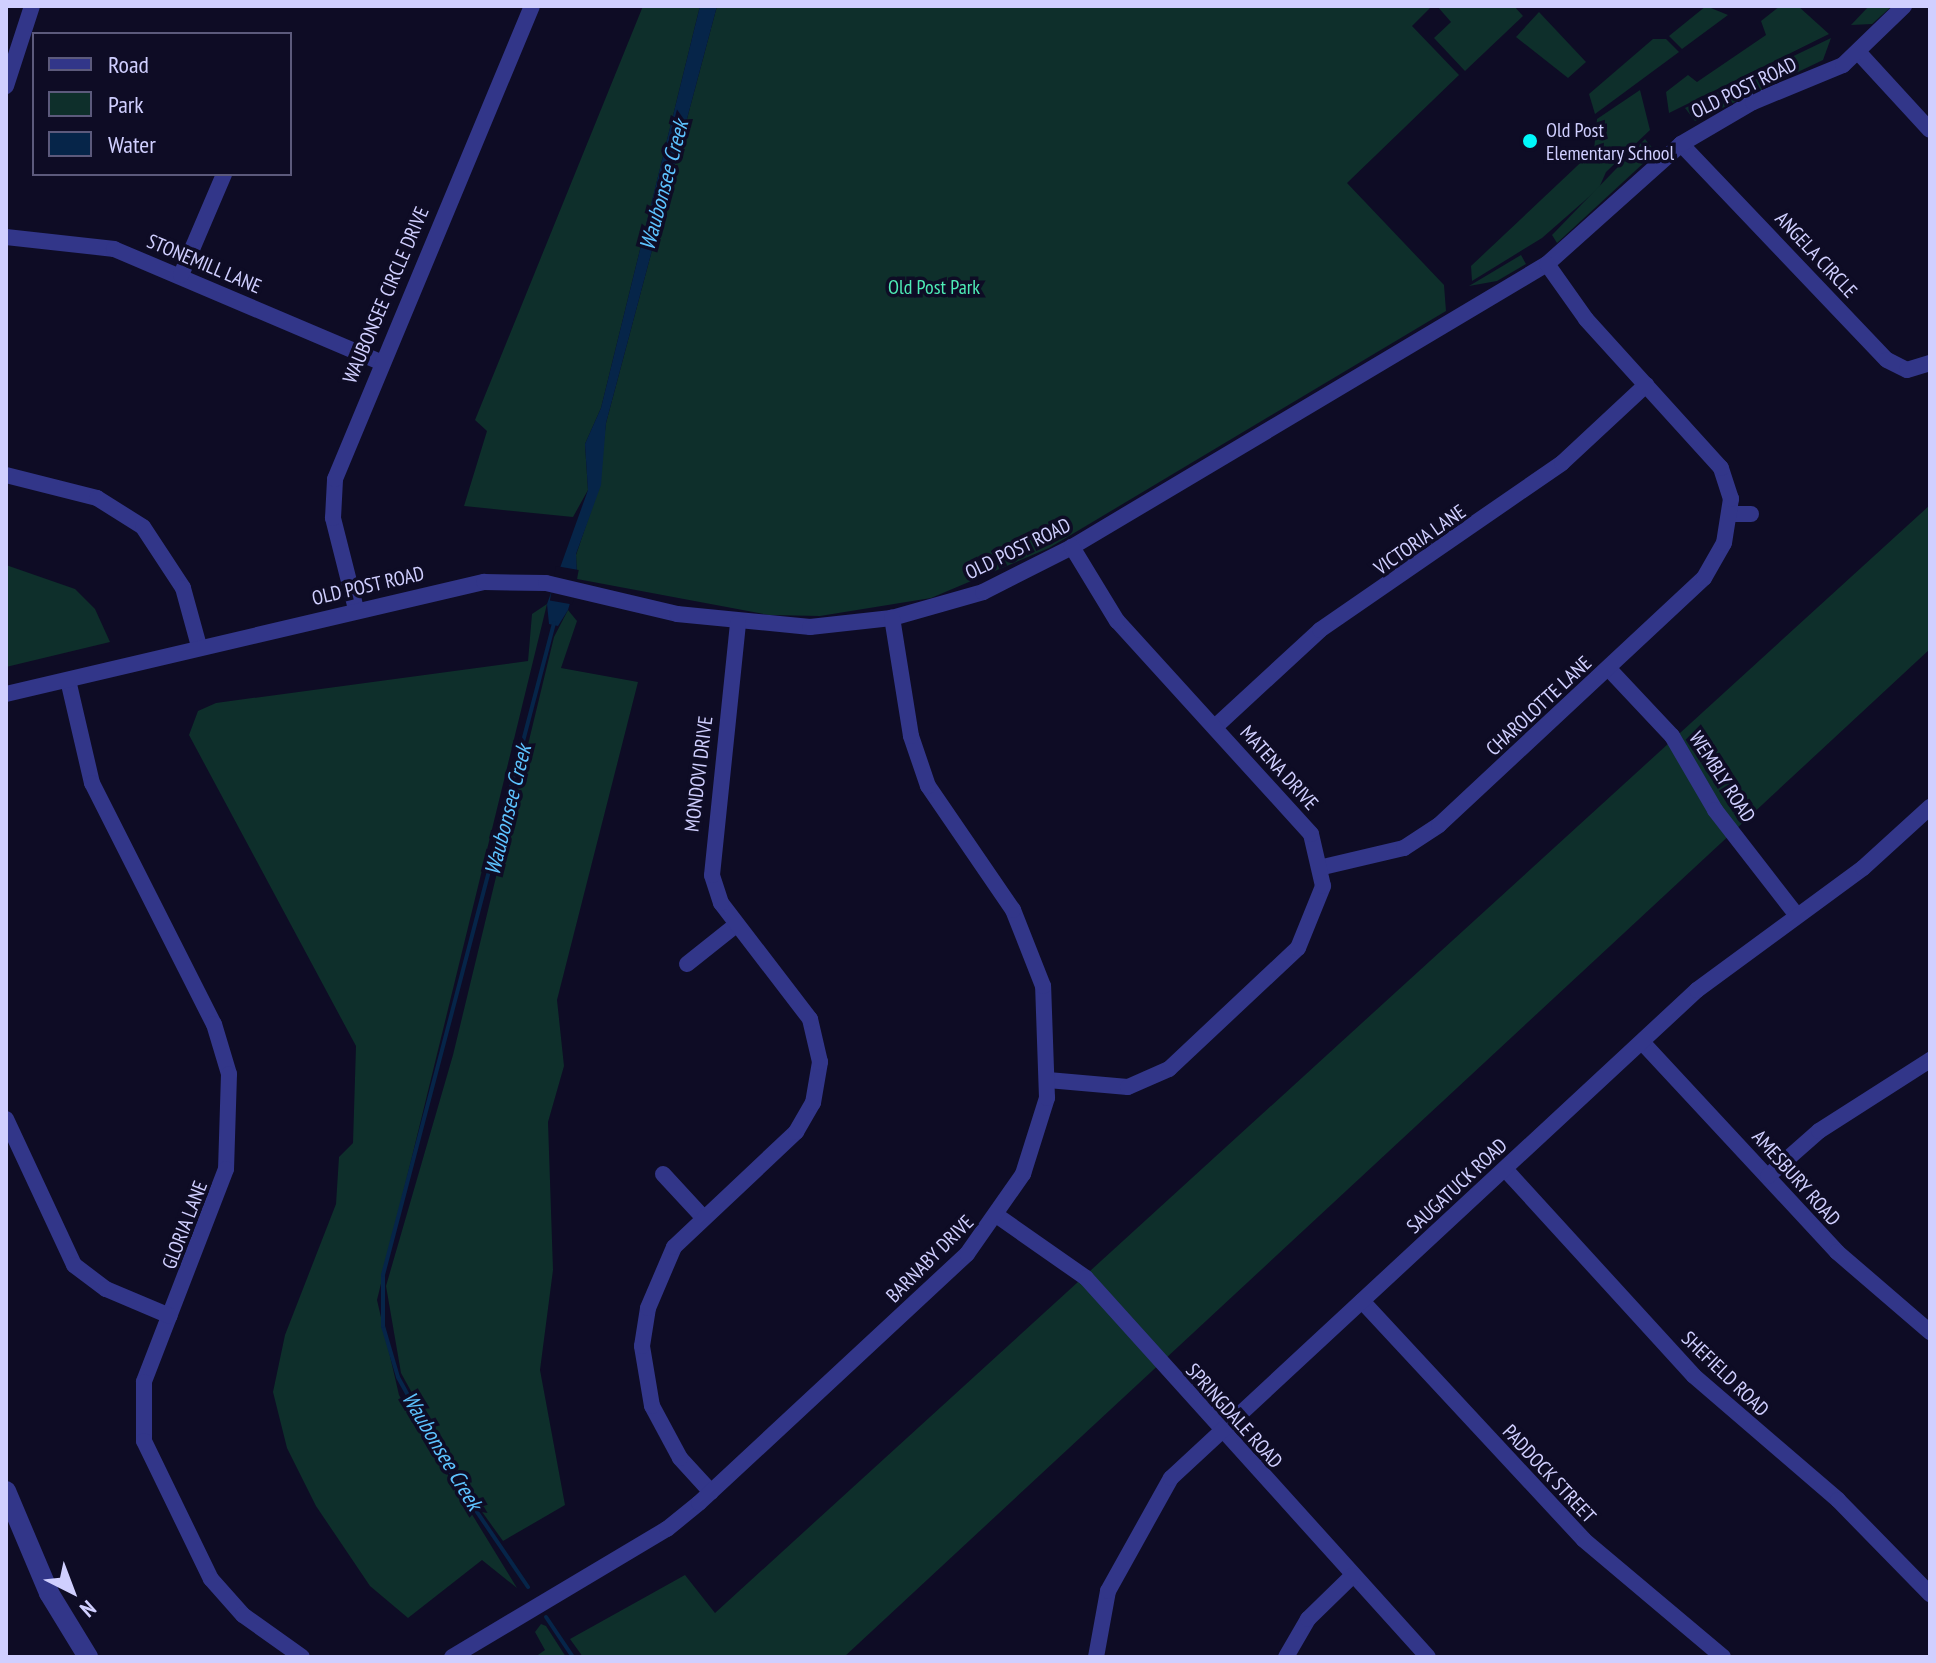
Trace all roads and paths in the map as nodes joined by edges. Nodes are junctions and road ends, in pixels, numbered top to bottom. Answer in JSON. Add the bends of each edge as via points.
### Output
{"nodes":[{"id":1,"x":32,"y":6,"type":"edge"},
{"id":2,"x":532,"y":6,"type":"edge"},
{"id":3,"x":1904,"y":6,"type":"edge"},
{"id":4,"x":1860,"y":54,"type":"junction"},
{"id":5,"x":6,"y":86,"type":"edge"},
{"id":6,"x":1930,"y":130,"type":"edge"},
{"id":7,"x":1681,"y":144,"type":"junction"},
{"id":8,"x":223,"y":176,"type":"edge"},
{"id":9,"x":6,"y":237,"type":"edge"},
{"id":10,"x":1547,"y":264,"type":"junction"},
{"id":11,"x":181,"y":275,"type":"junction"},
{"id":12,"x":378,"y":361,"type":"junction"},
{"id":13,"x":1930,"y":363,"type":"edge"},
{"id":14,"x":1646,"y":385,"type":"junction"},
{"id":15,"x":6,"y":475,"type":"edge"},
{"id":16,"x":1731,"y":514,"type":"junction"},
{"id":17,"x":1751,"y":514,"type":"dead end"},
{"id":18,"x":1072,"y":547,"type":"junction"},
{"id":19,"x":356,"y":609,"type":"junction"},
{"id":20,"x":892,"y":618,"type":"junction"},
{"id":21,"x":738,"y":623,"type":"junction"},
{"id":22,"x":199,"y":646,"type":"junction"},
{"id":23,"x":1609,"y":669,"type":"junction"},
{"id":24,"x":68,"y":680,"type":"junction"},
{"id":25,"x":6,"y":694,"type":"edge"},
{"id":26,"x":1215,"y":727,"type":"junction"},
{"id":27,"x":1930,"y":807,"type":"edge"},
{"id":28,"x":1323,"y":867,"type":"junction"},
{"id":29,"x":1795,"y":913,"type":"junction"},
{"id":30,"x":736,"y":925,"type":"junction"},
{"id":31,"x":687,"y":964,"type":"dead end"},
{"id":32,"x":1642,"y":1042,"type":"junction"},
{"id":33,"x":1930,"y":1060,"type":"edge"},
{"id":34,"x":1048,"y":1080,"type":"junction"},
{"id":35,"x":6,"y":1119,"type":"edge"},
{"id":36,"x":1505,"y":1169,"type":"junction"},
{"id":37,"x":663,"y":1174,"type":"dead end"},
{"id":38,"x":1768,"y":1176,"type":"junction"},
{"id":39,"x":701,"y":1215,"type":"junction"},
{"id":40,"x":999,"y":1217,"type":"junction"},
{"id":41,"x":1362,"y":1301,"type":"junction"},
{"id":42,"x":170,"y":1316,"type":"junction"},
{"id":43,"x":1930,"y":1332,"type":"edge"},
{"id":44,"x":1221,"y":1431,"type":"junction"},
{"id":45,"x":6,"y":1491,"type":"edge"},
{"id":46,"x":711,"y":1492,"type":"junction"},
{"id":47,"x":1352,"y":1576,"type":"junction"},
{"id":48,"x":1930,"y":1594,"type":"edge"},
{"id":49,"x":88,"y":1657,"type":"edge"},
{"id":50,"x":302,"y":1657,"type":"edge"},
{"id":51,"x":452,"y":1657,"type":"edge"},
{"id":52,"x":1096,"y":1657,"type":"edge"},
{"id":53,"x":1286,"y":1657,"type":"edge"},
{"id":54,"x":1428,"y":1657,"type":"edge"},
{"id":55,"x":1723,"y":1657,"type":"edge"}],
"edges":[{"from":1,"to":5,"type":"street"},
{"from":2,"to":12,"type":"street","name":"WAUBONSEE CIRCLE DRIVE"},
{"from":3,"to":4,"type":"street","name":"OLD POST ROAD"},
{"from":4,"to":6,"type":"street"},
{"from":4,"to":7,"type":"street","name":"OLD POST ROAD"},
{"from":7,"to":10,"type":"street","name":"OLD POST ROAD"},
{"from":7,"to":13,"type":"street","name":"ANGELA CIRCLE","via":[[1887,360],[1907,370]]},
{"from":8,"to":11,"type":"street"},
{"from":9,"to":11,"type":"street","name":"STONEMILL LANE","via":[[114,249]]},
{"from":10,"to":14,"type":"street"},
{"from":10,"to":18,"type":"street","name":"OLD POST ROAD"},
{"from":11,"to":12,"type":"street","name":"STONEMILL LANE"},
{"from":12,"to":19,"type":"street","name":"WAUBONSEE CIRCLE DRIVE","via":[[332,497]]},
{"from":14,"to":16,"type":"street","via":[[1721,468]]},
{"from":14,"to":26,"type":"street","name":"VICTORIA LANE","via":[[1562,463],[1320,630]]},
{"from":15,"to":22,"type":"street","via":[[97,498],[143,527],[183,588]]},
{"from":16,"to":17,"type":"street"},
{"from":16,"to":23,"type":"street","name":"CHAROLOTTE LANE","via":[[1711,569]]},
{"from":18,"to":20,"type":"street","name":"OLD POST ROAD","via":[[983,592]]},
{"from":18,"to":26,"type":"street","name":"MATENA DRIVE","via":[[1117,621]]},
{"from":19,"to":21,"type":"street","name":"OLD POST ROAD","via":[[484,582],[546,583]]},
{"from":19,"to":22,"type":"street","name":"OLD POST ROAD"},
{"from":20,"to":21,"type":"street","name":"OLD POST ROAD","via":[[810,627]]},
{"from":20,"to":34,"type":"street","name":"BARNABY DRIVE","via":[[928,786],[1003,894],[1036,961],[1049,1021]]},
{"from":21,"to":30,"type":"street","name":"MONDOVI DRIVE","via":[[711,843],[716,890]]},
{"from":22,"to":24,"type":"street","name":"OLD POST ROAD"},
{"from":23,"to":28,"type":"street","name":"CHAROLOTTE LANE","via":[[1423,837]]},
{"from":23,"to":29,"type":"street","name":"WEMBLY ROAD","via":[[1672,736],[1715,810]]},
{"from":24,"to":25,"type":"street","name":"OLD POST ROAD"},
{"from":24,"to":42,"type":"street","name":"GLORIA LANE","via":[[92,783],[214,1024],[229,1074],[226,1169]]},
{"from":26,"to":28,"type":"street","name":"MATENA DRIVE","via":[[1302,821]]},
{"from":27,"to":29,"type":"street","name":"SAUGATUCK ROAD","via":[[1863,868]]},
{"from":28,"to":34,"type":"street","via":[[1321,901],[1308,935],[1169,1069],[1128,1087]]},
{"from":29,"to":32,"type":"street","name":"SAUGATUCK ROAD"},
{"from":30,"to":31,"type":"street"},
{"from":30,"to":39,"type":"street","name":"MONDOVI DRIVE","via":[[810,1019],[820,1083],[796,1132]]},
{"from":32,"to":36,"type":"street","name":"SAUGATUCK ROAD"},
{"from":32,"to":38,"type":"street","name":"AMESBURY ROAD"},
{"from":33,"to":38,"type":"street","via":[[1819,1131]]},
{"from":34,"to":40,"type":"street","name":"BARNABY DRIVE","via":[[1037,1137]]},
{"from":35,"to":42,"type":"street","via":[[69,1259],[106,1289]]},
{"from":36,"to":41,"type":"street","name":"SAUGATUCK ROAD"},
{"from":36,"to":48,"type":"street","name":"SHEFIELD ROAD","via":[[1694,1376],[1838,1500]]},
{"from":37,"to":39,"type":"street"},
{"from":38,"to":43,"type":"street","name":"AMESBURY ROAD","via":[[1837,1252]]},
{"from":39,"to":46,"type":"street","name":"MONDOVI DRIVE","via":[[662,1267],[642,1346],[662,1427]]},
{"from":40,"to":44,"type":"street","name":"SPRINGDALE ROAD","via":[[1086,1278]]},
{"from":40,"to":46,"type":"street","name":"BARNABY DRIVE"},
{"from":41,"to":44,"type":"street","name":"SAUGATUCK ROAD"},
{"from":41,"to":55,"type":"street","name":"PADDOCK STREET","via":[[1584,1540]]},
{"from":42,"to":50,"type":"street","name":"GLORIA LANE","via":[[139,1404],[153,1464],[211,1579],[253,1624]]},
{"from":44,"to":47,"type":"street","name":"SPRINGDALE ROAD"},
{"from":44,"to":52,"type":"street","name":"SAUGATUCK ROAD","via":[[1171,1478],[1135,1532],[1108,1591]]},
{"from":45,"to":49,"type":"street","via":[[49,1593]]},
{"from":46,"to":51,"type":"street","name":"BARNABY DRIVE","via":[[667,1529]]},
{"from":47,"to":53,"type":"street","via":[[1308,1619]]},
{"from":47,"to":54,"type":"street","name":"SPRINGDALE ROAD"}]}
